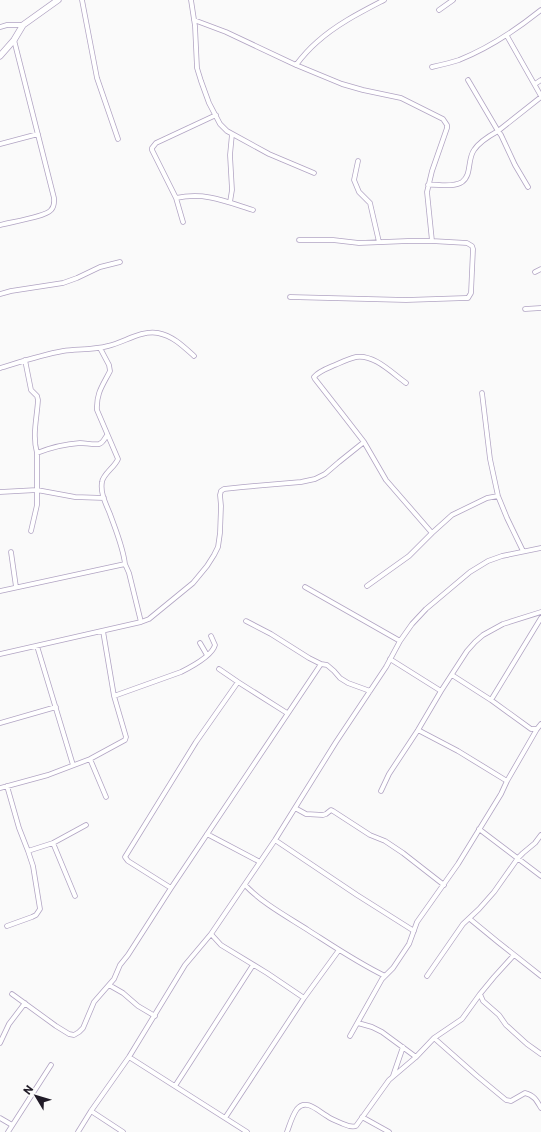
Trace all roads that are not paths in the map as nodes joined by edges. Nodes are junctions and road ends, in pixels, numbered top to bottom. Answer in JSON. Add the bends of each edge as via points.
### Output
{"nodes":[{"id":1,"x":58,"y":0,"type":"edge"},
{"id":2,"x":82,"y":0,"type":"edge"},
{"id":3,"x":191,"y":0,"type":"edge"},
{"id":4,"x":384,"y":0,"type":"edge"},
{"id":5,"x":453,"y":0,"type":"edge"},
{"id":6,"x":439,"y":10,"type":"dead end"},
{"id":7,"x":541,"y":10,"type":"edge"},
{"id":8,"x":194,"y":20,"type":"junction"},
{"id":9,"x":23,"y":25,"type":"junction"},
{"id":10,"x":0,"y":27,"type":"edge"},
{"id":11,"x":507,"y":36,"type":"junction"},
{"id":12,"x":14,"y":40,"type":"junction"},
{"id":13,"x":0,"y":56,"type":"edge"},
{"id":14,"x":296,"y":65,"type":"junction"},
{"id":15,"x":432,"y":67,"type":"dead end"},
{"id":16,"x":468,"y":80,"type":"dead end"},
{"id":17,"x":541,"y":80,"type":"edge"},
{"id":18,"x":535,"y":84,"type":"junction"},
{"id":19,"x":541,"y":96,"type":"edge"},
{"id":20,"x":216,"y":115,"type":"junction"},
{"id":21,"x":498,"y":130,"type":"junction"},
{"id":22,"x":38,"y":134,"type":"junction"},
{"id":23,"x":232,"y":134,"type":"junction"},
{"id":24,"x":118,"y":139,"type":"dead end"},
{"id":25,"x":0,"y":144,"type":"edge"},
{"id":26,"x":358,"y":161,"type":"dead end"},
{"id":27,"x":314,"y":173,"type":"dead end"},
{"id":28,"x":428,"y":185,"type":"junction"},
{"id":29,"x":528,"y":187,"type":"dead end"},
{"id":30,"x":176,"y":198,"type":"junction"},
{"id":31,"x":230,"y":202,"type":"junction"},
{"id":32,"x":253,"y":210,"type":"dead end"},
{"id":33,"x":183,"y":222,"type":"dead end"},
{"id":34,"x":0,"y":225,"type":"edge"},
{"id":35,"x":299,"y":240,"type":"dead end"},
{"id":36,"x":432,"y":241,"type":"junction"},
{"id":37,"x":379,"y":242,"type":"junction"},
{"id":38,"x":120,"y":262,"type":"dead end"},
{"id":39,"x":541,"y":269,"type":"edge"},
{"id":40,"x":535,"y":272,"type":"dead end"},
{"id":41,"x":0,"y":294,"type":"edge"},
{"id":42,"x":290,"y":298,"type":"dead end"},
{"id":43,"x":541,"y":308,"type":"edge"},
{"id":44,"x":525,"y":309,"type":"dead end"},
{"id":45,"x":100,"y":348,"type":"junction"},
{"id":46,"x":194,"y":356,"type":"dead end"},
{"id":47,"x":25,"y":360,"type":"junction"},
{"id":48,"x":0,"y":368,"type":"edge"},
{"id":49,"x":406,"y":384,"type":"dead end"},
{"id":50,"x":482,"y":393,"type":"dead end"},
{"id":51,"x":107,"y":435,"type":"junction"},
{"id":52,"x":364,"y":442,"type":"junction"},
{"id":53,"x":37,"y":453,"type":"junction"},
{"id":54,"x":37,"y":490,"type":"junction"},
{"id":55,"x":0,"y":492,"type":"edge"},
{"id":56,"x":498,"y":496,"type":"junction"},
{"id":57,"x":104,"y":498,"type":"junction"},
{"id":58,"x":31,"y":531,"type":"dead end"},
{"id":59,"x":432,"y":533,"type":"junction"},
{"id":60,"x":541,"y":548,"type":"edge"},
{"id":61,"x":523,"y":551,"type":"junction"},
{"id":62,"x":11,"y":552,"type":"dead end"},
{"id":63,"x":125,"y":564,"type":"junction"},
{"id":64,"x":367,"y":586,"type":"dead end"},
{"id":65,"x":16,"y":587,"type":"junction"},
{"id":66,"x":305,"y":587,"type":"dead end"},
{"id":67,"x":0,"y":591,"type":"edge"},
{"id":68,"x":541,"y":612,"type":"edge"},
{"id":69,"x":541,"y":618,"type":"edge"},
{"id":70,"x":246,"y":621,"type":"dead end"},
{"id":71,"x":141,"y":622,"type":"junction"},
{"id":72,"x":103,"y":631,"type":"junction"},
{"id":73,"x":211,"y":636,"type":"dead end"},
{"id":74,"x":400,"y":641,"type":"junction"},
{"id":75,"x":200,"y":643,"type":"dead end"},
{"id":76,"x":37,"y":646,"type":"junction"},
{"id":77,"x":0,"y":654,"type":"edge"},
{"id":78,"x":207,"y":655,"type":"junction"},
{"id":79,"x":390,"y":659,"type":"junction"},
{"id":80,"x":321,"y":664,"type":"junction"},
{"id":81,"x":219,"y":669,"type":"dead end"},
{"id":82,"x":452,"y":676,"type":"junction"},
{"id":83,"x":238,"y":682,"type":"junction"},
{"id":84,"x":370,"y":691,"type":"junction"},
{"id":85,"x":442,"y":691,"type":"junction"},
{"id":86,"x":114,"y":696,"type":"junction"},
{"id":87,"x":491,"y":700,"type":"junction"},
{"id":88,"x":56,"y":707,"type":"junction"},
{"id":89,"x":287,"y":713,"type":"junction"},
{"id":90,"x":0,"y":723,"type":"edge"},
{"id":91,"x":541,"y":724,"type":"edge"},
{"id":92,"x":537,"y":728,"type":"junction"},
{"id":93,"x":418,"y":730,"type":"junction"},
{"id":94,"x":90,"y":758,"type":"junction"},
{"id":95,"x":73,"y":765,"type":"junction"},
{"id":96,"x":507,"y":781,"type":"junction"},
{"id":97,"x":7,"y":786,"type":"junction"},
{"id":98,"x":0,"y":788,"type":"edge"},
{"id":99,"x":381,"y":791,"type":"dead end"},
{"id":100,"x":106,"y":797,"type":"dead end"},
{"id":101,"x":295,"y":808,"type":"junction"},
{"id":102,"x":86,"y":825,"type":"dead end"},
{"id":103,"x":479,"y":830,"type":"junction"},
{"id":104,"x":207,"y":834,"type":"junction"},
{"id":105,"x":541,"y":835,"type":"edge"},
{"id":106,"x":275,"y":840,"type":"junction"},
{"id":107,"x":53,"y":843,"type":"junction"},
{"id":108,"x":28,"y":851,"type":"junction"},
{"id":109,"x":518,"y":858,"type":"junction"},
{"id":110,"x":260,"y":862,"type":"junction"},
{"id":111,"x":541,"y":876,"type":"edge"},
{"id":112,"x":245,"y":885,"type":"junction"},
{"id":113,"x":444,"y":885,"type":"junction"},
{"id":114,"x":171,"y":888,"type":"junction"},
{"id":115,"x":74,"y":896,"type":"dead end"},
{"id":116,"x":470,"y":919,"type":"junction"},
{"id":117,"x":7,"y":926,"type":"dead end"},
{"id":118,"x":414,"y":931,"type":"junction"},
{"id":119,"x":211,"y":934,"type":"junction"},
{"id":120,"x":339,"y":950,"type":"junction"},
{"id":121,"x":514,"y":954,"type":"junction"},
{"id":122,"x":253,"y":965,"type":"junction"},
{"id":123,"x":385,"y":976,"type":"junction"},
{"id":124,"x":427,"y":976,"type":"dead end"},
{"id":125,"x":541,"y":976,"type":"edge"},
{"id":126,"x":109,"y":985,"type":"junction"},
{"id":127,"x":12,"y":994,"type":"dead end"},
{"id":128,"x":480,"y":994,"type":"junction"},
{"id":129,"x":304,"y":998,"type":"junction"},
{"id":130,"x":25,"y":1003,"type":"junction"},
{"id":131,"x":155,"y":1016,"type":"junction"},
{"id":132,"x":358,"y":1023,"type":"junction"},
{"id":133,"x":350,"y":1036,"type":"dead end"},
{"id":134,"x":434,"y":1038,"type":"junction"},
{"id":135,"x":0,"y":1043,"type":"edge"},
{"id":136,"x":402,"y":1048,"type":"junction"},
{"id":137,"x":541,"y":1054,"type":"edge"},
{"id":138,"x":129,"y":1057,"type":"junction"},
{"id":139,"x":416,"y":1057,"type":"junction"},
{"id":140,"x":51,"y":1065,"type":"dead end"},
{"id":141,"x":393,"y":1076,"type":"junction"},
{"id":142,"x":175,"y":1086,"type":"junction"},
{"id":143,"x":541,"y":1108,"type":"edge"},
{"id":144,"x":91,"y":1111,"type":"junction"},
{"id":145,"x":362,"y":1117,"type":"junction"},
{"id":146,"x":0,"y":1118,"type":"edge"},
{"id":147,"x":225,"y":1118,"type":"junction"},
{"id":148,"x":12,"y":1125,"type":"junction"},
{"id":149,"x":8,"y":1132,"type":"edge"},
{"id":150,"x":78,"y":1132,"type":"edge"},
{"id":151,"x":124,"y":1132,"type":"edge"},
{"id":152,"x":247,"y":1132,"type":"edge"},
{"id":153,"x":287,"y":1132,"type":"edge"},
{"id":154,"x":389,"y":1132,"type":"edge"}],
"edges":[{"from":1,"to":9,"type":"street"},
{"from":2,"to":24,"type":"street","via":[[97,78]]},
{"from":3,"to":8,"type":"street"},
{"from":4,"to":14,"type":"street","via":[[330,31],[316,42]]},
{"from":5,"to":6,"type":"street"},
{"from":7,"to":11,"type":"street"},
{"from":8,"to":14,"type":"street"},
{"from":8,"to":20,"type":"street","via":[[200,81]]},
{"from":9,"to":10,"type":"street"},
{"from":9,"to":12,"type":"street"},
{"from":11,"to":15,"type":"street","via":[[457,61]]},
{"from":11,"to":18,"type":"street"},
{"from":12,"to":13,"type":"street"},
{"from":12,"to":22,"type":"street"},
{"from":14,"to":28,"type":"street","via":[[342,84],[401,98],[443,119],[447,128]]},
{"from":16,"to":21,"type":"street"},
{"from":17,"to":18,"type":"street"},
{"from":18,"to":19,"type":"street"},
{"from":19,"to":21,"type":"street"},
{"from":20,"to":23,"type":"street","via":[[223,128]]},
{"from":20,"to":30,"type":"street","via":[[156,143],[152,148]]},
{"from":21,"to":28,"type":"street","via":[[481,142],[471,155],[468,173],[462,182],[451,185]]},
{"from":21,"to":29,"type":"street","via":[[514,165]]},
{"from":22,"to":25,"type":"street"},
{"from":22,"to":34,"type":"street","via":[[54,198],[53,209],[45,214]]},
{"from":23,"to":27,"type":"street","via":[[269,154]]},
{"from":23,"to":31,"type":"street"},
{"from":26,"to":37,"type":"street","via":[[354,180],[359,192],[370,203]]},
{"from":28,"to":36,"type":"street","via":[[427,202]]},
{"from":30,"to":31,"type":"street","via":[[198,196]]},
{"from":30,"to":33,"type":"street"},
{"from":31,"to":32,"type":"street"},
{"from":35,"to":37,"type":"street"},
{"from":36,"to":37,"type":"street"},
{"from":36,"to":42,"type":"street","via":[[468,243],[472,246],[471,293],[468,298]]},
{"from":38,"to":41,"type":"street","via":[[100,267],[63,283]]},
{"from":39,"to":40,"type":"street"},
{"from":43,"to":44,"type":"street"},
{"from":45,"to":46,"type":"street","via":[[141,334],[157,333],[174,339]]},
{"from":45,"to":47,"type":"street","via":[[62,351]]},
{"from":45,"to":51,"type":"street","via":[[110,371],[100,390],[97,404]]},
{"from":47,"to":48,"type":"street"},
{"from":47,"to":53,"type":"street","via":[[31,390],[38,400],[34,429]]},
{"from":49,"to":52,"type":"street","via":[[375,361],[362,357],[346,360],[315,375],[315,379]]},
{"from":50,"to":56,"type":"street","via":[[490,459]]},
{"from":51,"to":53,"type":"street","via":[[99,444],[68,444]]},
{"from":51,"to":57,"type":"street","via":[[118,459],[103,478]]},
{"from":52,"to":59,"type":"street","via":[[386,480]]},
{"from":52,"to":71,"type":"street","via":[[315,479],[224,489],[220,495],[218,547],[207,566],[193,583],[156,614]]},
{"from":53,"to":54,"type":"street"},
{"from":54,"to":55,"type":"street"},
{"from":54,"to":57,"type":"street","via":[[75,497]]},
{"from":54,"to":58,"type":"street"},
{"from":56,"to":59,"type":"street","via":[[487,498],[452,515]]},
{"from":56,"to":61,"type":"street"},
{"from":57,"to":63,"type":"street","via":[[124,552]]},
{"from":59,"to":64,"type":"street","via":[[409,556]]},
{"from":60,"to":61,"type":"street"},
{"from":61,"to":74,"type":"street","via":[[488,561],[470,572],[426,609]]},
{"from":62,"to":65,"type":"street"},
{"from":63,"to":65,"type":"street"},
{"from":63,"to":71,"type":"street"},
{"from":65,"to":67,"type":"street"},
{"from":66,"to":74,"type":"street"},
{"from":68,"to":82,"type":"street","via":[[503,624],[483,635],[467,651]]},
{"from":69,"to":87,"type":"street"},
{"from":70,"to":80,"type":"street"},
{"from":71,"to":72,"type":"street"},
{"from":72,"to":76,"type":"street"},
{"from":72,"to":86,"type":"street"},
{"from":73,"to":78,"type":"street","via":[[215,645]]},
{"from":74,"to":79,"type":"street"},
{"from":75,"to":78,"type":"street"},
{"from":76,"to":77,"type":"street"},
{"from":76,"to":88,"type":"street"},
{"from":78,"to":86,"type":"street","via":[[188,669]]},
{"from":79,"to":84,"type":"street"},
{"from":79,"to":85,"type":"street"},
{"from":80,"to":84,"type":"street","via":[[327,665],[348,683]]},
{"from":80,"to":89,"type":"street"},
{"from":81,"to":83,"type":"street"},
{"from":82,"to":85,"type":"street"},
{"from":82,"to":87,"type":"street"},
{"from":83,"to":89,"type":"street"},
{"from":83,"to":114,"type":"street","via":[[196,742],[125,857]]},
{"from":84,"to":101,"type":"street"},
{"from":85,"to":93,"type":"street"},
{"from":86,"to":94,"type":"street","via":[[125,740]]},
{"from":87,"to":92,"type":"street","via":[[531,729]]},
{"from":88,"to":90,"type":"street"},
{"from":88,"to":95,"type":"street"},
{"from":89,"to":104,"type":"street"},
{"from":91,"to":92,"type":"street"},
{"from":92,"to":96,"type":"street"},
{"from":93,"to":96,"type":"street"},
{"from":93,"to":99,"type":"street"},
{"from":94,"to":95,"type":"street"},
{"from":94,"to":100,"type":"street"},
{"from":95,"to":97,"type":"street"},
{"from":96,"to":103,"type":"street"},
{"from":97,"to":98,"type":"street"},
{"from":97,"to":108,"type":"street"},
{"from":101,"to":106,"type":"street"},
{"from":101,"to":113,"type":"street","via":[[306,814],[323,815],[333,811],[370,836],[403,853]]},
{"from":102,"to":107,"type":"street"},
{"from":103,"to":109,"type":"street"},
{"from":103,"to":113,"type":"street"},
{"from":104,"to":110,"type":"street"},
{"from":104,"to":114,"type":"street"},
{"from":105,"to":109,"type":"street"},
{"from":106,"to":110,"type":"street"},
{"from":106,"to":118,"type":"street"},
{"from":107,"to":108,"type":"street"},
{"from":107,"to":115,"type":"street"},
{"from":108,"to":117,"type":"street","via":[[40,909],[36,915]]},
{"from":109,"to":111,"type":"street"},
{"from":109,"to":116,"type":"street","via":[[494,892]]},
{"from":110,"to":112,"type":"street"},
{"from":112,"to":119,"type":"street"},
{"from":112,"to":120,"type":"street","via":[[257,896]]},
{"from":113,"to":118,"type":"street","via":[[421,916]]},
{"from":114,"to":126,"type":"street"},
{"from":116,"to":121,"type":"street"},
{"from":116,"to":124,"type":"street","via":[[463,924]]},
{"from":118,"to":123,"type":"street","via":[[409,944]]},
{"from":119,"to":122,"type":"street","via":[[221,945]]},
{"from":119,"to":131,"type":"street","via":[[185,965]]},
{"from":120,"to":123,"type":"street"},
{"from":120,"to":129,"type":"street"},
{"from":121,"to":125,"type":"street"},
{"from":121,"to":128,"type":"street"},
{"from":122,"to":129,"type":"street"},
{"from":122,"to":142,"type":"street"},
{"from":123,"to":132,"type":"street"},
{"from":126,"to":130,"type":"street","via":[[94,1002],[83,1028],[74,1035],[56,1026]]},
{"from":126,"to":131,"type":"street"},
{"from":127,"to":130,"type":"street"},
{"from":128,"to":134,"type":"street","via":[[462,1019]]},
{"from":128,"to":137,"type":"street","via":[[484,1002],[506,1025]]},
{"from":129,"to":147,"type":"street"},
{"from":130,"to":135,"type":"street","via":[[9,1024]]},
{"from":131,"to":138,"type":"street"},
{"from":132,"to":133,"type":"street"},
{"from":132,"to":136,"type":"street","via":[[377,1030]]},
{"from":134,"to":139,"type":"street"},
{"from":134,"to":143,"type":"street","via":[[506,1100],[511,1101],[526,1093],[533,1096]]},
{"from":136,"to":139,"type":"street"},
{"from":136,"to":141,"type":"street"},
{"from":138,"to":142,"type":"street"},
{"from":138,"to":144,"type":"street"},
{"from":139,"to":141,"type":"street"},
{"from":140,"to":148,"type":"street"},
{"from":141,"to":145,"type":"street"},
{"from":142,"to":147,"type":"street"},
{"from":144,"to":150,"type":"street"},
{"from":144,"to":151,"type":"street"},
{"from":145,"to":153,"type":"street","via":[[356,1126],[351,1127],[334,1121],[311,1106],[300,1105]]},
{"from":145,"to":154,"type":"street"},
{"from":146,"to":148,"type":"street"},
{"from":147,"to":152,"type":"street"},
{"from":148,"to":149,"type":"street"}]}
